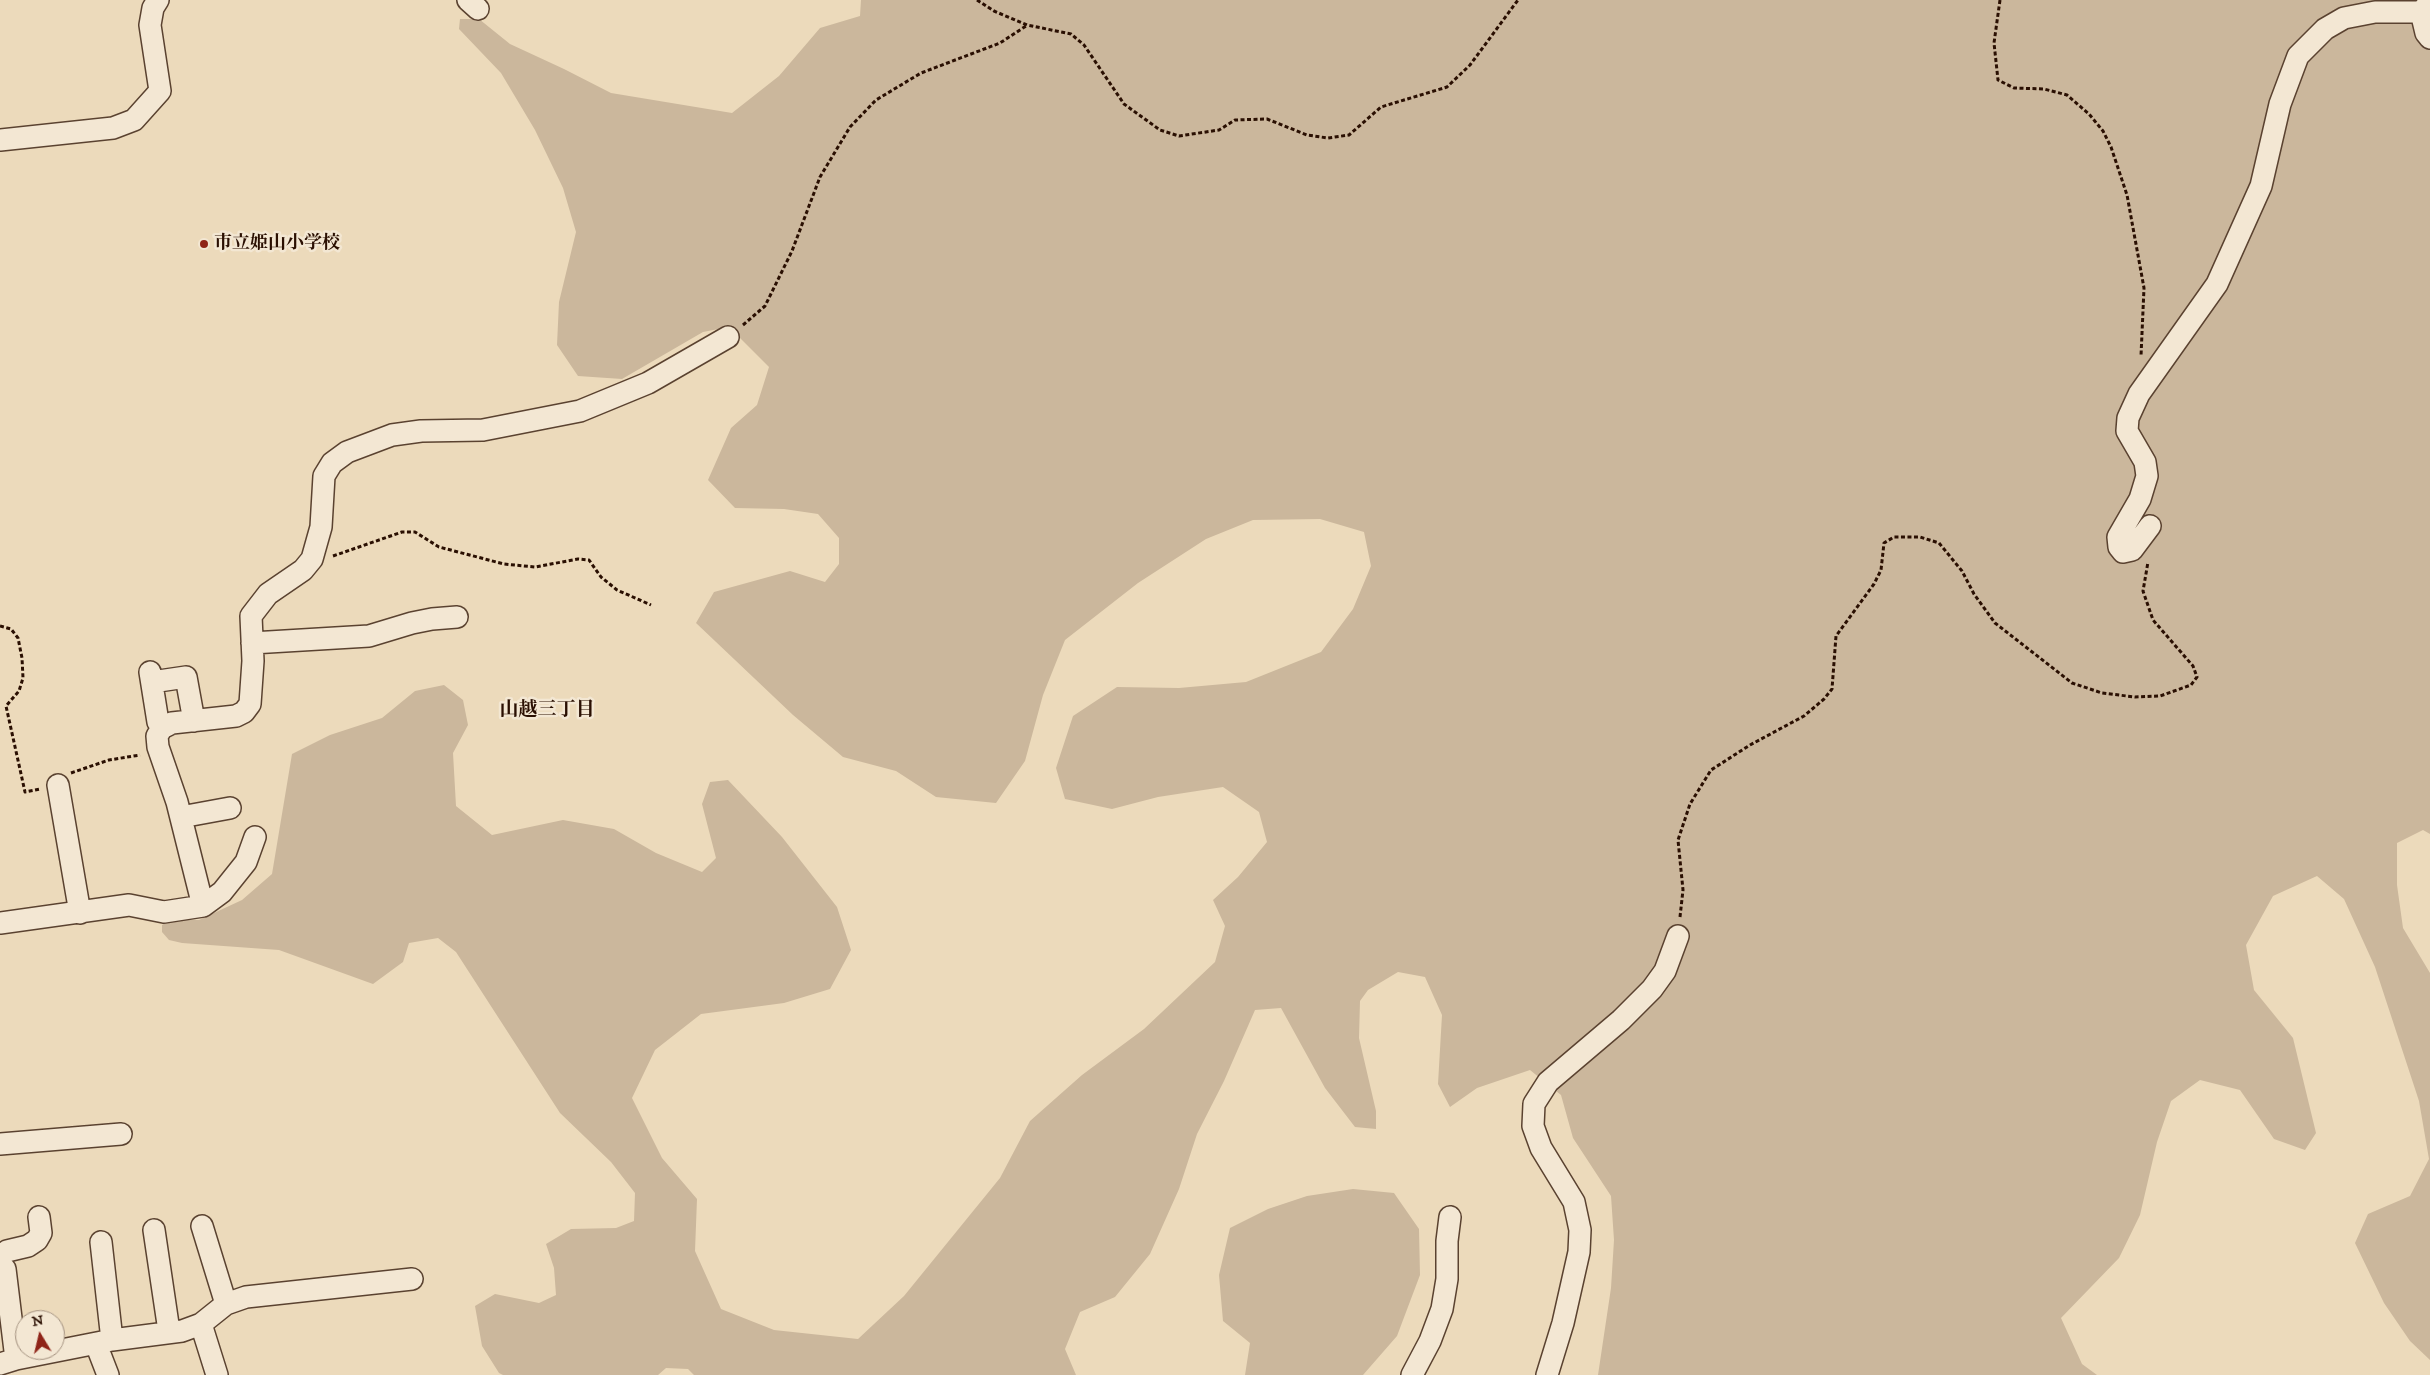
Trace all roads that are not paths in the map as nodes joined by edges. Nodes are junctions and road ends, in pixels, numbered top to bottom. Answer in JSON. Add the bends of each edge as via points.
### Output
{"nodes":[{"id":1,"x":158,"y":0,"type":"edge"},
{"id":2,"x":2425,"y":7,"type":"edge"},
{"id":3,"x":2430,"y":38,"type":"edge"},
{"id":4,"x":0,"y":140,"type":"edge"},
{"id":5,"x":728,"y":337,"type":"road end"},
{"id":6,"x":2150,"y":526,"type":"road end"},
{"id":7,"x":457,"y":617,"type":"dead end"},
{"id":8,"x":252,"y":643,"type":"junction"},
{"id":9,"x":194,"y":721,"type":"junction"},
{"id":10,"x":162,"y":728,"type":"junction"},
{"id":11,"x":58,"y":785,"type":"road end"},
{"id":12,"x":230,"y":808,"type":"dead end"},
{"id":13,"x":181,"y":817,"type":"junction"},
{"id":14,"x":255,"y":837,"type":"dead end"},
{"id":15,"x":203,"y":906,"type":"junction"},
{"id":16,"x":80,"y":913,"type":"junction"},
{"id":17,"x":0,"y":923,"type":"edge"},
{"id":18,"x":1678,"y":936,"type":"road end"},
{"id":19,"x":121,"y":1134,"type":"dead end"},
{"id":20,"x":0,"y":1144,"type":"edge"},
{"id":21,"x":39,"y":1217,"type":"dead end"},
{"id":22,"x":1450,"y":1217,"type":"dead end"},
{"id":23,"x":202,"y":1226,"type":"dead end"},
{"id":24,"x":154,"y":1230,"type":"dead end"},
{"id":25,"x":100,"y":1242,"type":"dead end"},
{"id":26,"x":0,"y":1257,"type":"edge"},
{"id":27,"x":0,"y":1264,"type":"edge"},
{"id":28,"x":412,"y":1279,"type":"dead end"},
{"id":29,"x":4,"y":1301,"type":"edge"},
{"id":30,"x":226,"y":1304,"type":"junction"},
{"id":31,"x":201,"y":1324,"type":"junction"},
{"id":32,"x":169,"y":1331,"type":"junction"},
{"id":33,"x":104,"y":1342,"type":"junction"},
{"id":34,"x":8,"y":1362,"type":"edge"},
{"id":35,"x":108,"y":1375,"type":"edge"},
{"id":36,"x":217,"y":1375,"type":"edge"},
{"id":37,"x":1412,"y":1375,"type":"edge"},
{"id":38,"x":1547,"y":1375,"type":"edge"}],
"edges":[{"from":1,"to":4,"type":"street","via":[[150,24],[160,91],[134,120],[113,128]]},
{"from":2,"to":3,"type":"street","via":[[2426,33]]},
{"from":2,"to":6,"type":"street","via":[[2344,18],[2325,29],[2298,56],[2280,104],[2261,186],[2217,284],[2139,394],[2128,418],[2127,431],[2145,462],[2147,476],[2140,499],[2118,537],[2123,552],[2132,550]]},
{"from":5,"to":8,"type":"street","via":[[648,383],[580,411],[483,430],[421,430],[392,435],[347,452],[332,463],[324,476],[321,527],[312,558],[303,570],[268,594],[257,606],[251,616]]},
{"from":7,"to":8,"type":"street","via":[[425,620],[370,636]]},
{"from":8,"to":9,"type":"street","via":[[250,704],[236,716]]},
{"from":9,"to":10,"type":"street","via":[[172,723]]},
{"from":9,"to":10,"type":"street","via":[[186,677],[151,677],[158,722]]},
{"from":10,"to":13,"type":"street","via":[[157,736],[160,754]]},
{"from":11,"to":16,"type":"street"},
{"from":12,"to":13,"type":"street"},
{"from":13,"to":15,"type":"street"},
{"from":14,"to":15,"type":"street","via":[[246,862],[222,892]]},
{"from":15,"to":16,"type":"street","via":[[164,912],[129,906]]},
{"from":16,"to":17,"type":"street"},
{"from":18,"to":38,"type":"street","via":[[1665,971],[1652,989],[1548,1082],[1534,1104],[1533,1126],[1541,1148],[1574,1202],[1580,1230],[1579,1252],[1563,1323]]},
{"from":19,"to":20,"type":"street"},
{"from":21,"to":26,"type":"street","via":[[41,1233],[37,1240],[28,1246],[7,1250]]},
{"from":22,"to":37,"type":"street","via":[[1442,1309]]},
{"from":23,"to":30,"type":"street"},
{"from":24,"to":32,"type":"street"},
{"from":25,"to":33,"type":"street"},
{"from":27,"to":29,"type":"street","via":[[4,1269]]},
{"from":28,"to":30,"type":"street","via":[[246,1297]]},
{"from":29,"to":34,"type":"street"},
{"from":30,"to":31,"type":"street"},
{"from":31,"to":32,"type":"street","via":[[182,1331]]},
{"from":31,"to":36,"type":"street"},
{"from":32,"to":33,"type":"street"},
{"from":33,"to":34,"type":"street"},
{"from":33,"to":35,"type":"street"}]}
